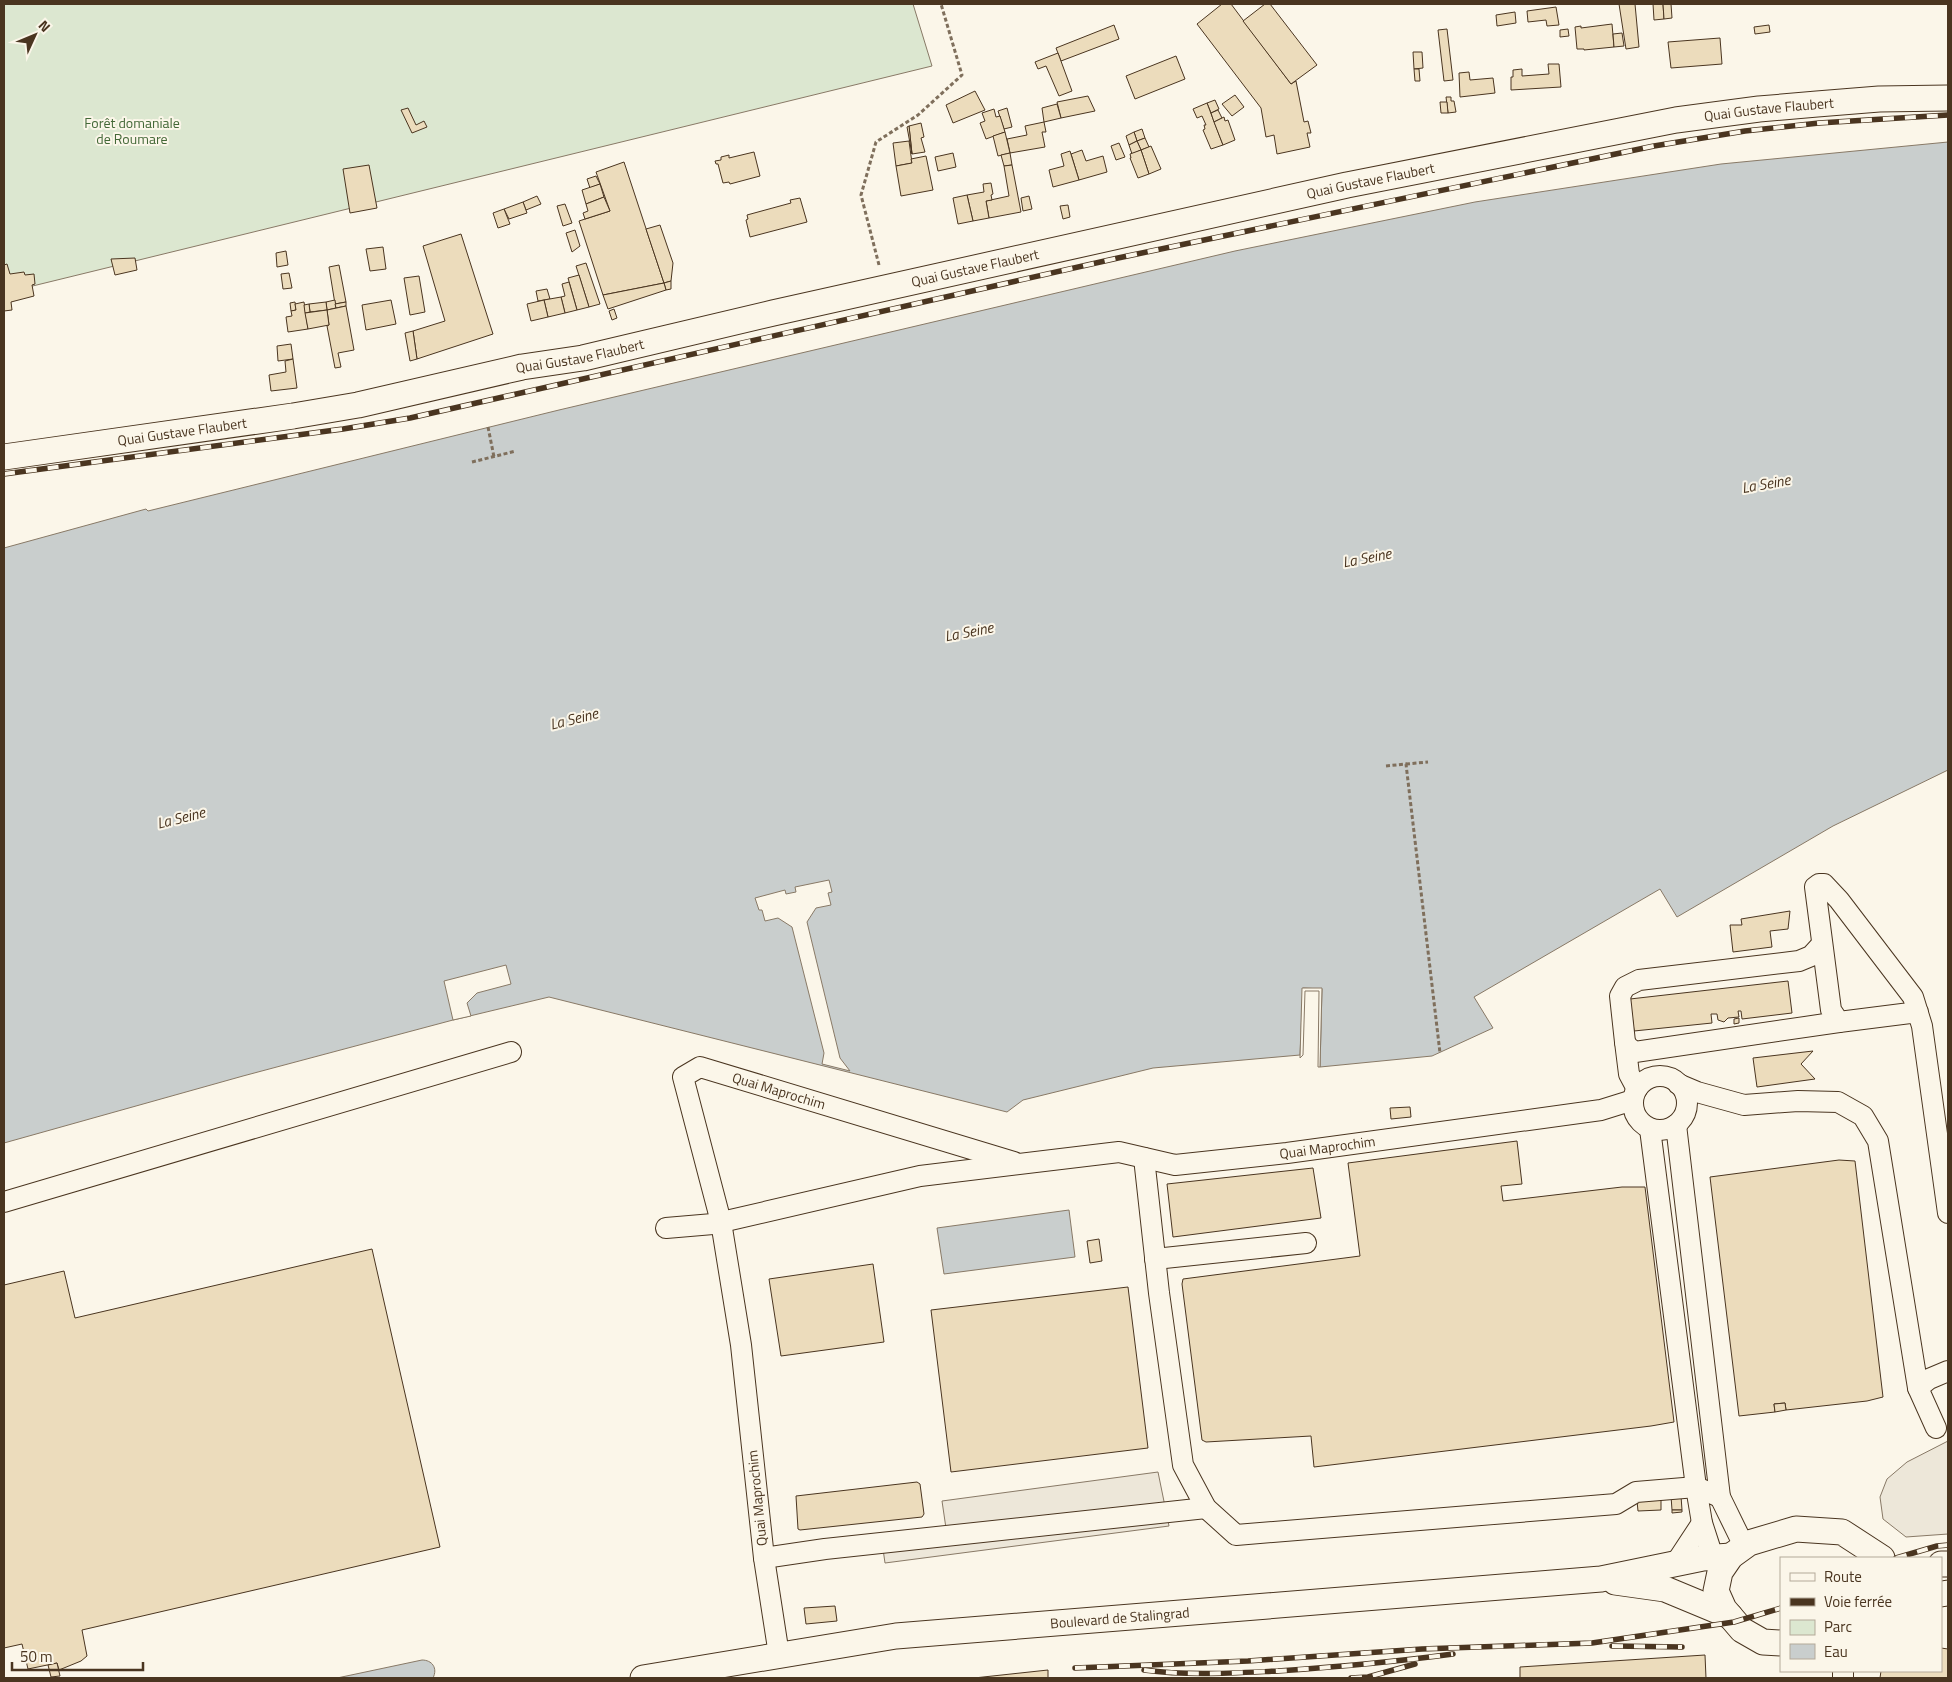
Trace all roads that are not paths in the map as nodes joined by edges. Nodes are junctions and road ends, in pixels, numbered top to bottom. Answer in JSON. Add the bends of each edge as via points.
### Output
{"nodes":[{"id":1,"x":1948,"y":98,"type":"edge"},
{"id":2,"x":4,"y":457,"type":"edge"},
{"id":3,"x":1822,"y":944,"type":"junction"},
{"id":4,"x":1918,"y":1012,"type":"junction"},
{"id":5,"x":1840,"y":1022,"type":"junction"},
{"id":6,"x":1625,"y":1042,"type":"junction"},
{"id":7,"x":511,"y":1052,"type":"dead end"},
{"id":8,"x":1678,"y":1084,"type":"junction"},
{"id":9,"x":1635,"y":1094,"type":"junction"},
{"id":10,"x":1676,"y":1125,"type":"junction"},
{"id":11,"x":1650,"y":1129,"type":"junction"},
{"id":12,"x":1144,"y":1158,"type":"junction"},
{"id":13,"x":1021,"y":1164,"type":"junction"},
{"id":14,"x":4,"y":1202,"type":"edge"},
{"id":15,"x":1948,"y":1213,"type":"edge"},
{"id":16,"x":721,"y":1222,"type":"junction"},
{"id":17,"x":666,"y":1228,"type":"dead end"},
{"id":18,"x":1306,"y":1244,"type":"dead end"},
{"id":19,"x":1155,"y":1259,"type":"junction"},
{"id":20,"x":1948,"y":1371,"type":"edge"},
{"id":21,"x":1918,"y":1388,"type":"junction"},
{"id":22,"x":1936,"y":1428,"type":"dead end"},
{"id":23,"x":1696,"y":1486,"type":"junction"},
{"id":24,"x":1720,"y":1497,"type":"junction"},
{"id":25,"x":1206,"y":1508,"type":"junction"},
{"id":26,"x":1702,"y":1523,"type":"junction"},
{"id":27,"x":1729,"y":1553,"type":"junction"},
{"id":28,"x":1875,"y":1556,"type":"edge"},
{"id":29,"x":764,"y":1558,"type":"junction"},
{"id":30,"x":1675,"y":1564,"type":"junction"},
{"id":31,"x":1600,"y":1579,"type":"junction"},
{"id":32,"x":1730,"y":1616,"type":"junction"},
{"id":33,"x":1780,"y":1643,"type":"edge"},
{"id":34,"x":779,"y":1655,"type":"junction"},
{"id":35,"x":643,"y":1678,"type":"edge"}],
"edges":[{"from":1,"to":2,"type":"main road","name":"Quai Gustave Flaubert","via":[[1817,104],[1676,120],[1347,186],[773,312],[583,358],[513,369],[358,404]]},
{"from":3,"to":4,"type":"street","via":[[1815,887],[1819,884],[1824,884],[1839,900],[1913,997]]},
{"from":3,"to":5,"type":"street","via":[[1831,1010]]},
{"from":3,"to":6,"type":"street","via":[[1811,956],[1799,961],[1639,980],[1625,987],[1620,996]]},
{"from":4,"to":5,"type":"street"},
{"from":4,"to":15,"type":"street"},
{"from":5,"to":6,"type":"street","via":[[1635,1052]]},
{"from":6,"to":9,"type":"street","via":[[1628,1074]]},
{"from":7,"to":14,"type":"street"},
{"from":8,"to":9,"type":"street","via":[[1667,1077],[1649,1078]]},
{"from":8,"to":10,"type":"street","via":[[1686,1094],[1687,1103],[1682,1119]]},
{"from":8,"to":21,"type":"street","via":[[1744,1105],[1838,1102],[1863,1116],[1878,1140]]},
{"from":9,"to":11,"type":"street","via":[[1633,1109],[1636,1117]]},
{"from":9,"to":12,"type":"street","name":"Quai Maprochim","via":[[1601,1110],[1287,1153],[1175,1165]]},
{"from":10,"to":11,"type":"street","via":[[1668,1129]]},
{"from":10,"to":24,"type":"street"},
{"from":11,"to":23,"type":"street"},
{"from":12,"to":13,"type":"street","name":"Quai Maprochim","via":[[1119,1152]]},
{"from":12,"to":19,"type":"street"},
{"from":13,"to":16,"type":"street","name":"Quai Maprochim","via":[[920,1176]]},
{"from":13,"to":16,"type":"street","name":"Quai Maprochim","via":[[700,1067],[682,1077]]},
{"from":16,"to":17,"type":"street","name":"Quai Maprochim"},
{"from":16,"to":29,"type":"street","name":"Quai Maprochim","via":[[741,1345]]},
{"from":18,"to":19,"type":"street"},
{"from":19,"to":25,"type":"street","via":[[1183,1465]]},
{"from":20,"to":21,"type":"street"},
{"from":21,"to":22,"type":"street"},
{"from":23,"to":24,"type":"street"},
{"from":23,"to":25,"type":"street","via":[[1636,1492],[1616,1504],[1236,1535]]},
{"from":23,"to":26,"type":"street"},
{"from":24,"to":27,"type":"street"},
{"from":25,"to":29,"type":"street"},
{"from":26,"to":27,"type":"street"},
{"from":26,"to":30,"type":"street"},
{"from":27,"to":28,"type":"main road","name":"Boulevard de Stalingrad","via":[[1749,1543],[1796,1529],[1842,1532]]},
{"from":27,"to":30,"type":"main road","name":"Boulevard de Stalingrad"},
{"from":27,"to":32,"type":"main road","via":[[1716,1590]]},
{"from":29,"to":34,"type":"street","name":"Quai Maprochim"},
{"from":30,"to":31,"type":"main road","name":"Boulevard de Stalingrad"},
{"from":31,"to":32,"type":"main road","name":"Boulevard de Stalingrad","via":[[1664,1589]]},
{"from":31,"to":34,"type":"main road","name":"Boulevard de Stalingrad","via":[[896,1636]]},
{"from":32,"to":33,"type":"main road","via":[[1742,1630],[1764,1642]]},
{"from":34,"to":35,"type":"main road","name":"Boulevard de Stalingrad"}]}
